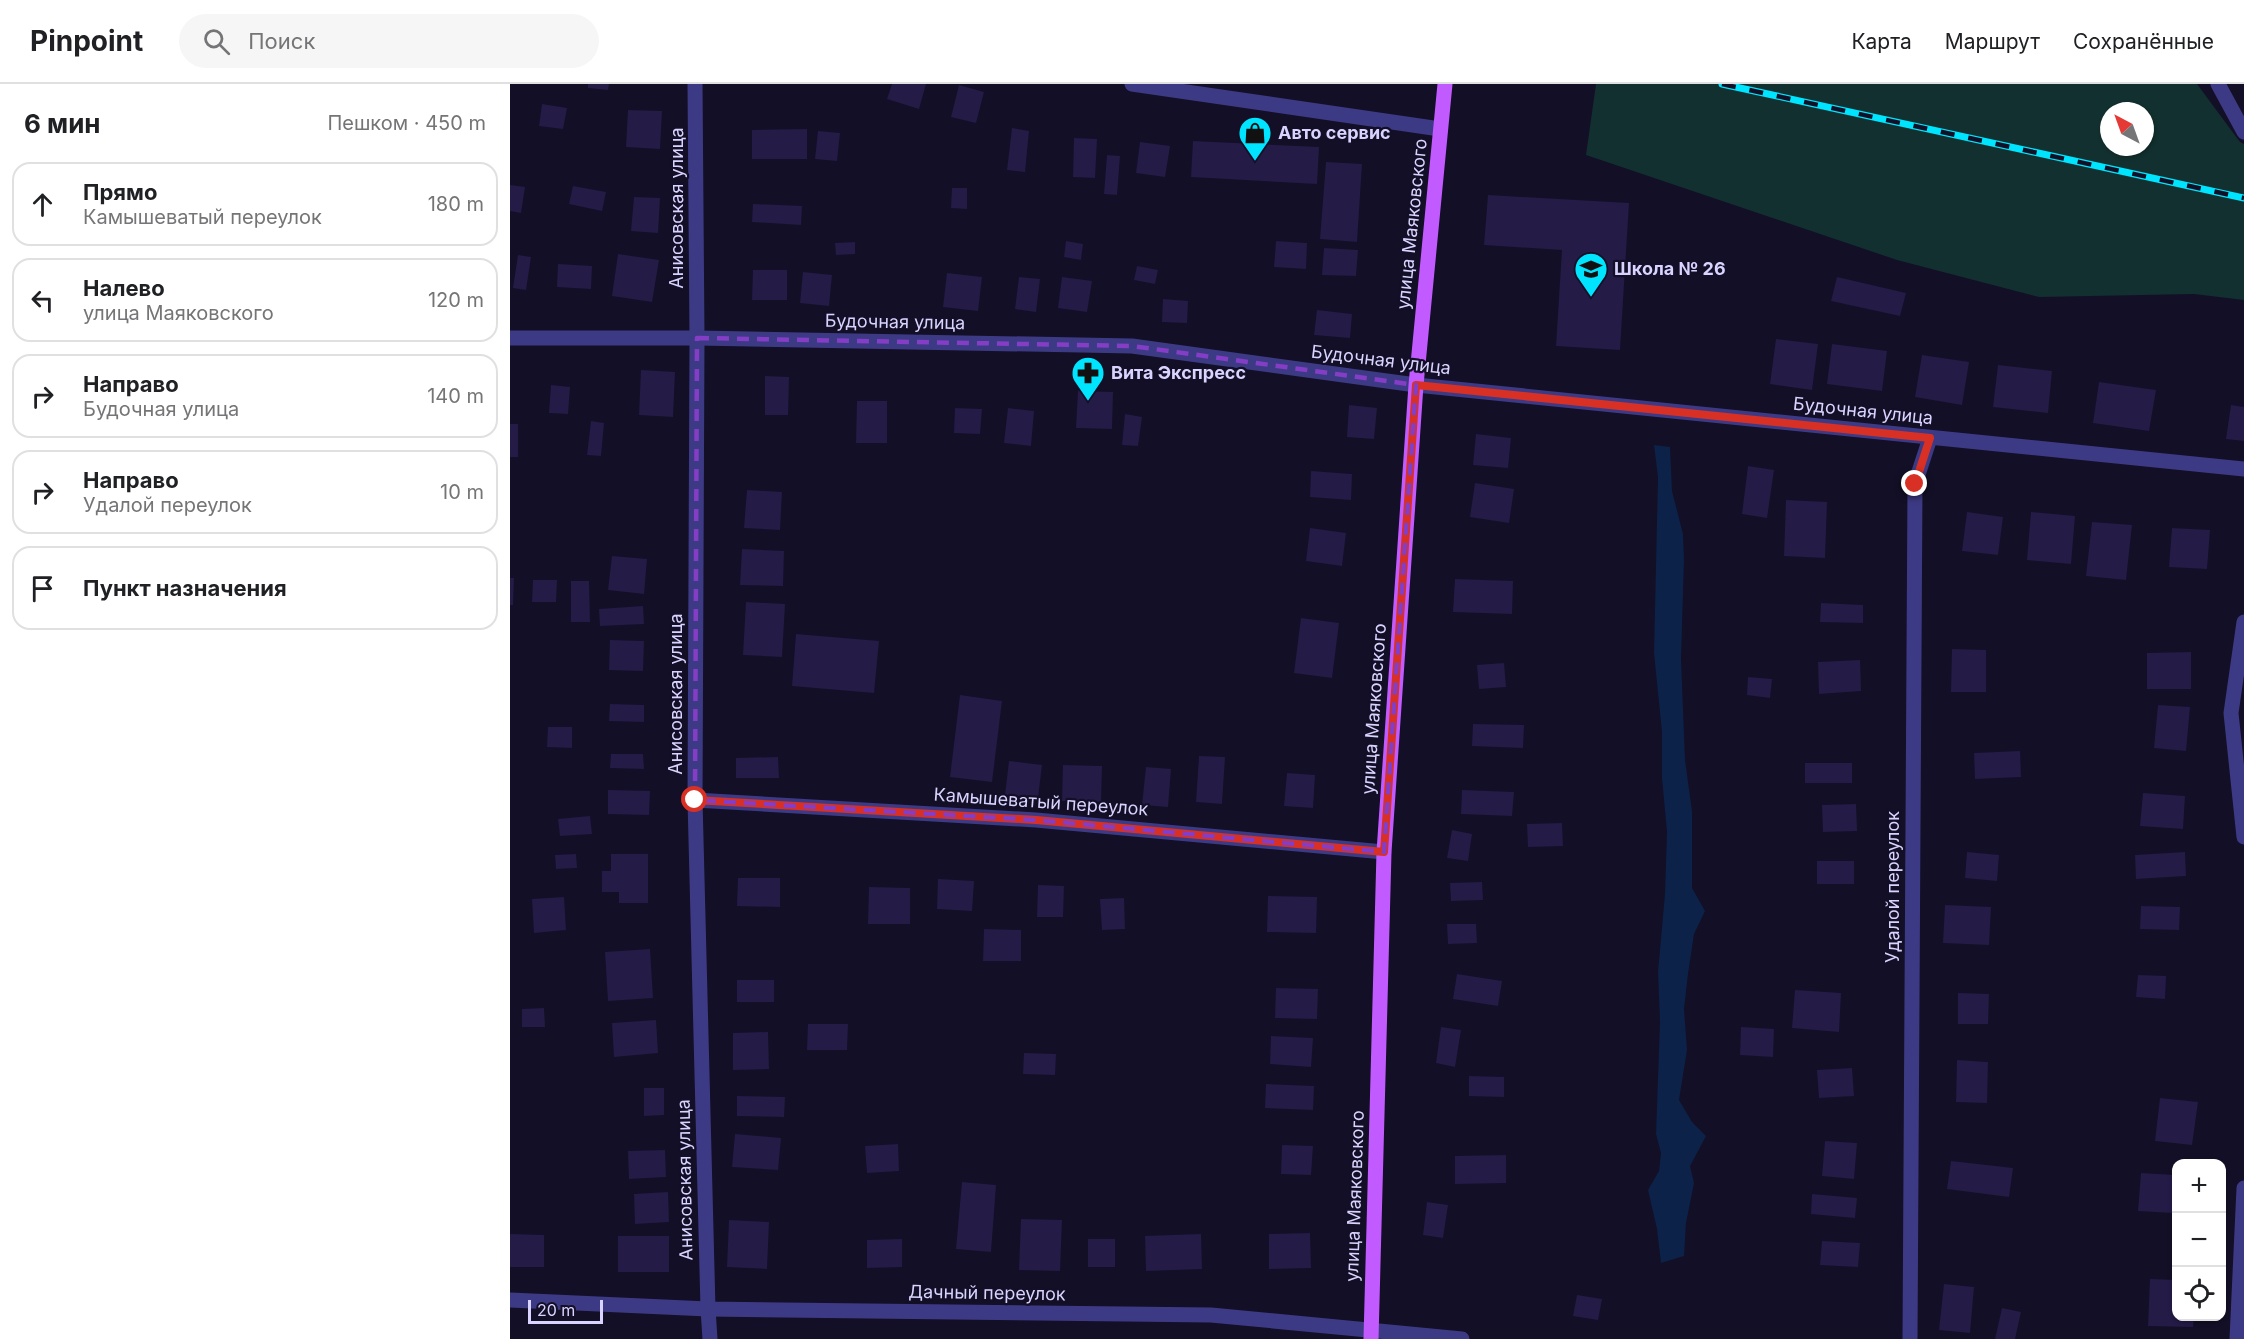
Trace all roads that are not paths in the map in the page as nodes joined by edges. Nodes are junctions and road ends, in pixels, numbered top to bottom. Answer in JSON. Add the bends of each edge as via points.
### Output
{"nodes":[{"id":1,"x":695,"y":84,"type":"edge"},
{"id":2,"x":1132,"y":84,"type":"edge"},
{"id":3,"x":1445,"y":84,"type":"edge"},
{"id":4,"x":2217,"y":84,"type":"edge"},
{"id":5,"x":1440,"y":129,"type":"junction"},
{"id":6,"x":2244,"y":132,"type":"edge"},
{"id":7,"x":510,"y":338,"type":"edge"},
{"id":8,"x":697,"y":338,"type":"junction"},
{"id":9,"x":1416,"y":385,"type":"junction"},
{"id":10,"x":1930,"y":438,"type":"junction"},
{"id":11,"x":2244,"y":470,"type":"edge"},
{"id":12,"x":2244,"y":622,"type":"edge"},
{"id":13,"x":695,"y":800,"type":"junction"},
{"id":14,"x":2244,"y":837,"type":"edge"},
{"id":15,"x":1384,"y":852,"type":"junction"},
{"id":16,"x":2244,"y":1188,"type":"edge"},
{"id":17,"x":510,"y":1300,"type":"edge"},
{"id":18,"x":708,"y":1309,"type":"junction"},
{"id":19,"x":1371,"y":1334,"type":"edge"},
{"id":20,"x":710,"y":1339,"type":"edge"},
{"id":21,"x":1462,"y":1339,"type":"edge"},
{"id":22,"x":1910,"y":1339,"type":"edge"},
{"id":23,"x":2237,"y":1339,"type":"edge"}],
"edges":[{"from":1,"to":8,"type":"street","name":"Анисовская улица"},
{"from":2,"to":5,"type":"street"},
{"from":3,"to":5,"type":"main road","name":"улица Маяковского"},
{"from":4,"to":6,"type":"street"},
{"from":5,"to":9,"type":"main road","name":"улица Маяковского"},
{"from":7,"to":8,"type":"street","name":"Будочная улица"},
{"from":8,"to":9,"type":"street","name":"Будочная улица","via":[[1132,346]]},
{"from":8,"to":13,"type":"street","name":"Анисовская улица"},
{"from":9,"to":10,"type":"street","name":"Будочная улица"},
{"from":9,"to":15,"type":"main road","name":"улица Маяковского"},
{"from":10,"to":11,"type":"street","name":"Будочная улица"},
{"from":10,"to":22,"type":"street","name":"Удалой переулок","via":[[1915,484]]},
{"from":12,"to":14,"type":"street","via":[[2231,713]]},
{"from":13,"to":15,"type":"street","name":"Камышеватый переулок","via":[[1036,820]]},
{"from":13,"to":18,"type":"street","name":"Анисовская улица"},
{"from":15,"to":19,"type":"main road","name":"улица Маяковского"},
{"from":16,"to":23,"type":"street"},
{"from":17,"to":18,"type":"street","name":"Дачный переулок"},
{"from":18,"to":19,"type":"street","name":"Дачный переулок","via":[[1211,1315]]},
{"from":18,"to":20,"type":"street","name":"Анисовская улица"},
{"from":19,"to":21,"type":"street","name":"Дачный переулок"}]}
